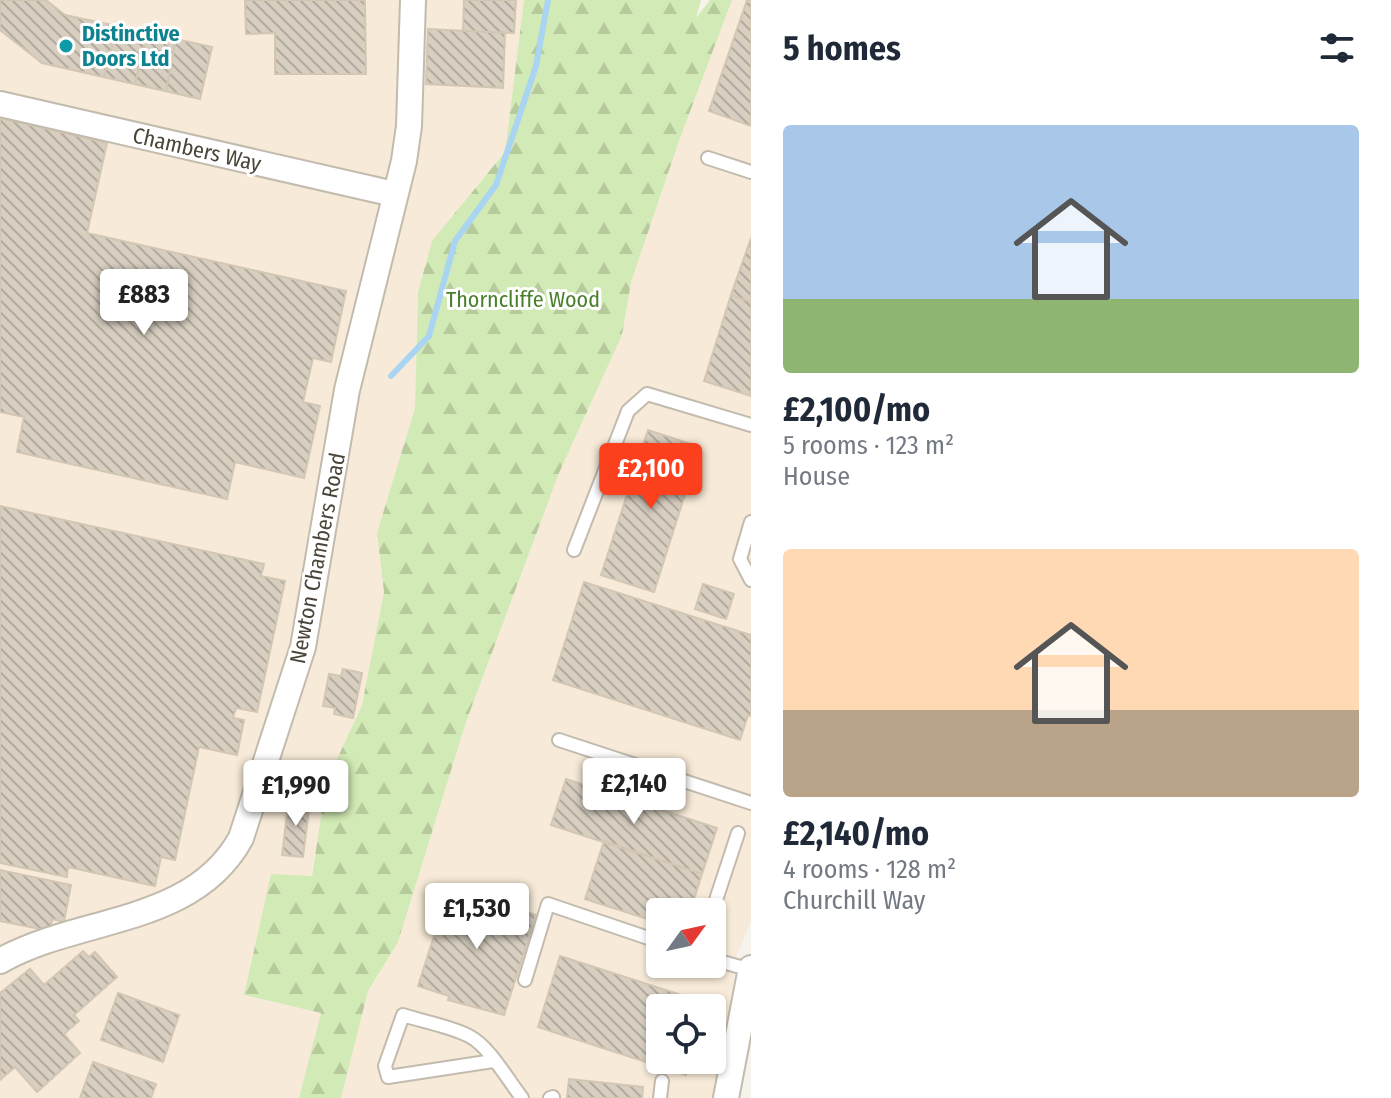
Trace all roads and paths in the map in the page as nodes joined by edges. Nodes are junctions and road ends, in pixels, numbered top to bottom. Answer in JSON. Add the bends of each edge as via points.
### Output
{"nodes":[{"id":1,"x":413,"y":0,"type":"edge"},
{"id":2,"x":0,"y":104,"type":"edge"},
{"id":3,"x":708,"y":158,"type":"dead end"},
{"id":4,"x":751,"y":172,"type":"edge"},
{"id":5,"x":394,"y":194,"type":"junction"},
{"id":6,"x":751,"y":425,"type":"edge"},
{"id":7,"x":751,"y":522,"type":"edge"},
{"id":8,"x":574,"y":550,"type":"dead end"},
{"id":9,"x":751,"y":580,"type":"edge"},
{"id":10,"x":559,"y":740,"type":"dead end"},
{"id":11,"x":750,"y":802,"type":"edge"},
{"id":12,"x":738,"y":833,"type":"dead end"},
{"id":13,"x":717,"y":898,"type":"edge"},
{"id":14,"x":646,"y":937,"type":"edge"},
{"id":15,"x":0,"y":961,"type":"edge"},
{"id":16,"x":726,"y":963,"type":"edge"},
{"id":17,"x":751,"y":969,"type":"edge"},
{"id":18,"x":525,"y":980,"type":"dead end"},
{"id":19,"x":493,"y":1061,"type":"junction"},
{"id":20,"x":662,"y":1081,"type":"dead end"},
{"id":21,"x":522,"y":1098,"type":"edge"},
{"id":22,"x":660,"y":1098,"type":"edge"},
{"id":23,"x":726,"y":1098,"type":"edge"}],
"edges":[{"from":1,"to":5,"type":"street","name":"Newton Chambers Road","via":[[409,126]]},
{"from":2,"to":5,"type":"street","name":"Chambers Way"},
{"from":3,"to":4,"type":"lane"},
{"from":5,"to":15,"type":"street","name":"Newton Chambers Road","via":[[347,390],[303,647],[241,838],[216,873],[172,902],[31,945]]},
{"from":6,"to":8,"type":"lane","via":[[647,394],[628,411]]},
{"from":7,"to":9,"type":"lane","via":[[740,559]]},
{"from":10,"to":11,"type":"lane"},
{"from":12,"to":13,"type":"lane"},
{"from":14,"to":18,"type":"lane","via":[[548,904]]},
{"from":16,"to":17,"type":"lane"},
{"from":17,"to":23,"type":"street"},
{"from":19,"to":19,"type":"lane","via":[[388,1077],[385,1066],[403,1015],[467,1035]]},
{"from":19,"to":21,"type":"lane"},
{"from":20,"to":22,"type":"lane"}]}
